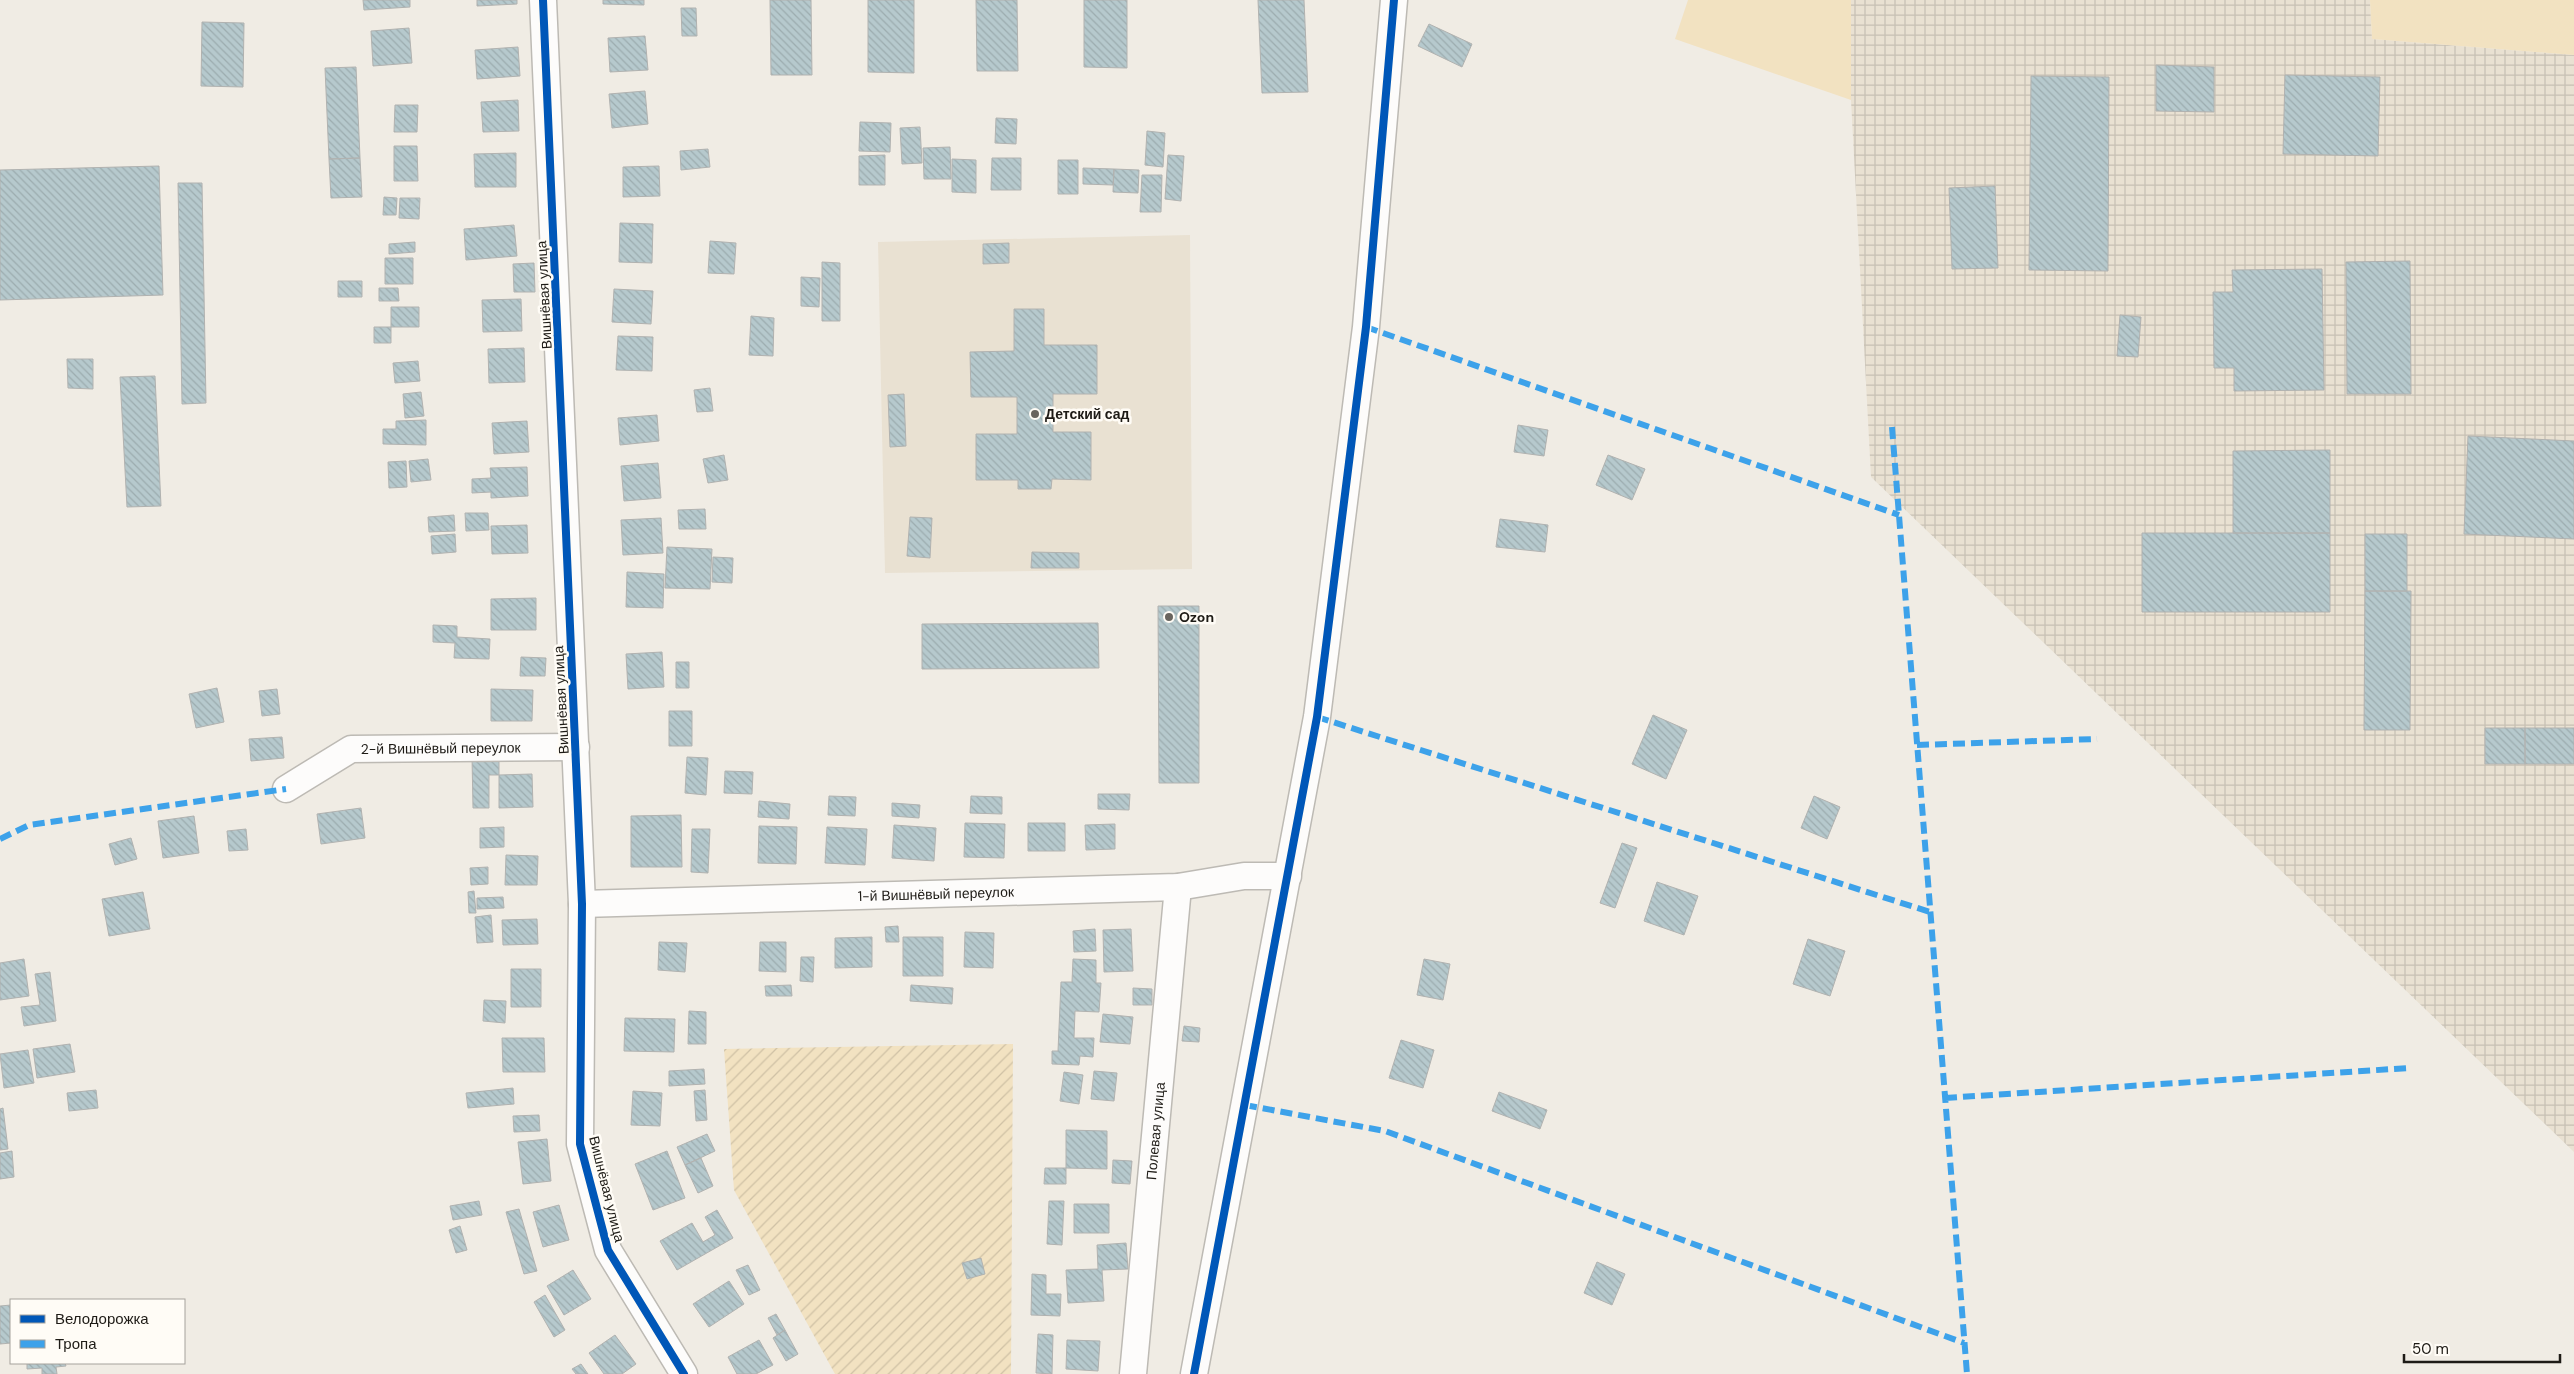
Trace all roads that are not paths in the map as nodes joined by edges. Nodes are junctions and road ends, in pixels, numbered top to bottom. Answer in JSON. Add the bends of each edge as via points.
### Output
{"nodes":[{"id":1,"x":543,"y":0,"type":"edge"},
{"id":2,"x":1394,"y":0,"type":"edge"},
{"id":3,"x":576,"y":747,"type":"junction"},
{"id":4,"x":286,"y":789,"type":"dead end"},
{"id":5,"x":1288,"y":876,"type":"junction"},
{"id":6,"x":1178,"y":887,"type":"junction"},
{"id":7,"x":582,"y":904,"type":"junction"},
{"id":8,"x":684,"y":1374,"type":"edge"},
{"id":9,"x":1133,"y":1374,"type":"edge"},
{"id":10,"x":1194,"y":1374,"type":"edge"}],
"edges":[{"from":1,"to":3,"type":"street","name":"Вишнёвая улица"},
{"from":2,"to":5,"type":"street","via":[[1365,337],[1317,717]]},
{"from":3,"to":4,"type":"street","name":"2-й Вишнёвый переулок","via":[[351,749]]},
{"from":3,"to":7,"type":"street","name":"Вишнёвая улица"},
{"from":5,"to":6,"type":"street","name":"1-й Вишнёвый переулок","via":[[1244,876]]},
{"from":5,"to":10,"type":"street"},
{"from":6,"to":7,"type":"street","name":"1-й Вишнёвый переулок"},
{"from":6,"to":9,"type":"street","name":"Полевая улица"},
{"from":7,"to":8,"type":"street","name":"Вишнёвая улица","via":[[580,1144],[608,1250]]}]}
